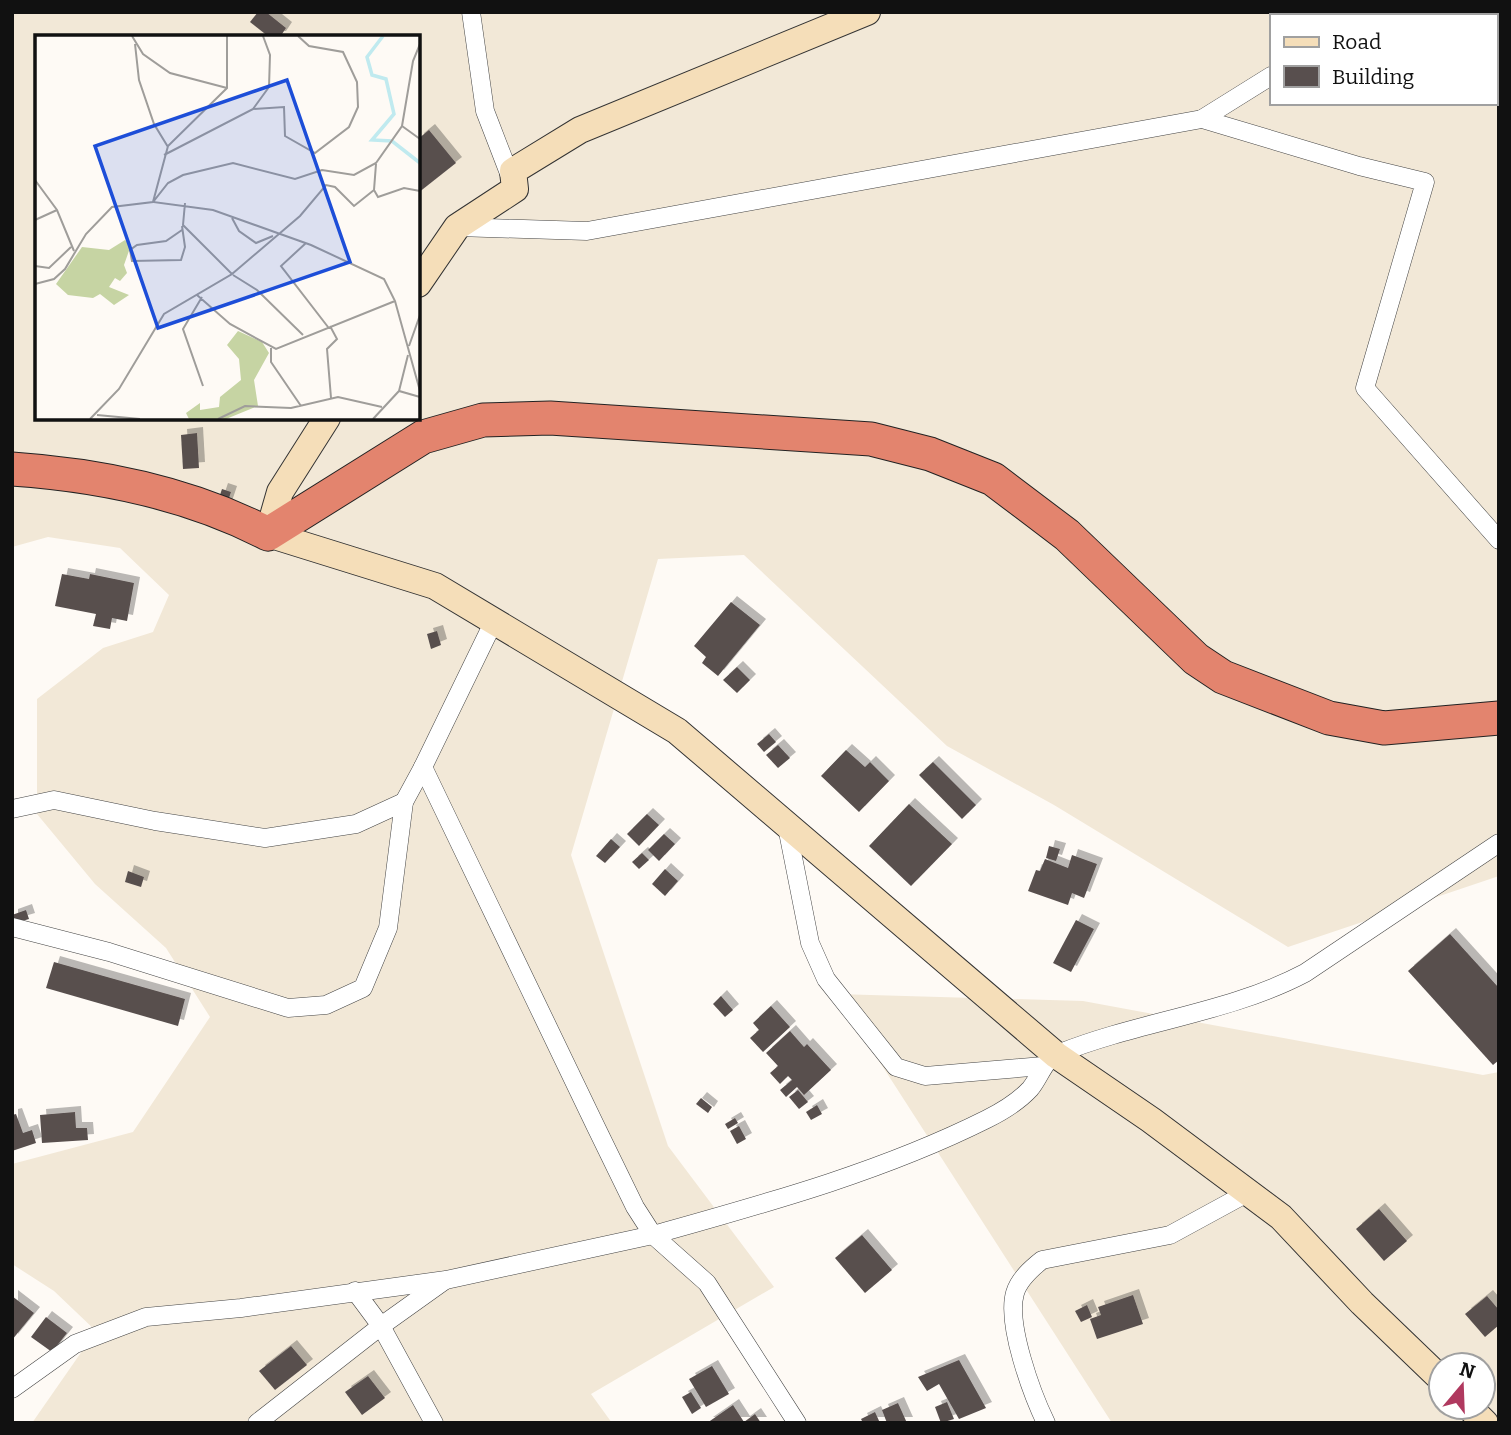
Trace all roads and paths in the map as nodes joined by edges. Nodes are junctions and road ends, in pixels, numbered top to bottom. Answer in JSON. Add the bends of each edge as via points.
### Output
{"nodes":[{"id":1,"x":471,"y":12,"type":"edge"},
{"id":2,"x":867,"y":12,"type":"edge"},
{"id":3,"x":1270,"y":77,"type":"edge"},
{"id":4,"x":1202,"y":119,"type":"junction"},
{"id":5,"x":515,"y":189,"type":"junction"},
{"id":6,"x":457,"y":227,"type":"junction"},
{"id":7,"x":420,"y":281,"type":"edge"},
{"id":8,"x":326,"y":420,"type":"edge"},
{"id":9,"x":12,"y":469,"type":"edge"},
{"id":10,"x":268,"y":534,"type":"junction"},
{"id":11,"x":1499,"y":540,"type":"edge"},
{"id":12,"x":494,"y":621,"type":"junction"},
{"id":13,"x":1499,"y":718,"type":"edge"},
{"id":14,"x":423,"y":767,"type":"junction"},
{"id":15,"x":404,"y":802,"type":"junction"},
{"id":16,"x":12,"y":809,"type":"edge"},
{"id":17,"x":787,"y":827,"type":"junction"},
{"id":18,"x":1499,"y":843,"type":"edge"},
{"id":19,"x":12,"y":927,"type":"edge"},
{"id":20,"x":1049,"y":1060,"type":"junction"},
{"id":21,"x":1249,"y":1192,"type":"junction"},
{"id":22,"x":653,"y":1235,"type":"junction"},
{"id":23,"x":446,"y":1280,"type":"junction"},
{"id":24,"x":355,"y":1291,"type":"junction"},
{"id":25,"x":381,"y":1326,"type":"junction"},
{"id":26,"x":1427,"y":1366,"type":"edge"},
{"id":27,"x":12,"y":1389,"type":"edge"},
{"id":28,"x":257,"y":1423,"type":"edge"},
{"id":29,"x":434,"y":1423,"type":"edge"},
{"id":30,"x":797,"y":1423,"type":"edge"},
{"id":31,"x":1046,"y":1423,"type":"edge"}],
"edges":[{"from":1,"to":5,"type":"street","via":[[485,111]]},
{"from":2,"to":5,"type":"street","via":[[580,130],[513,171]]},
{"from":3,"to":4,"type":"street"},
{"from":4,"to":6,"type":"street","via":[[587,231]]},
{"from":4,"to":11,"type":"street","via":[[1425,182],[1365,388]]},
{"from":5,"to":6,"type":"street"},
{"from":6,"to":7,"type":"street"},
{"from":8,"to":10,"type":"street","via":[[280,492]]},
{"from":9,"to":10,"type":"highway","via":[[103,478],[192,502]]},
{"from":10,"to":12,"type":"street","via":[[435,586]]},
{"from":10,"to":13,"type":"highway","via":[[423,437],[483,419],[550,418],[871,439],[930,454],[993,479],[1067,535],[1196,659],[1223,677],[1329,718],[1384,728]]},
{"from":12,"to":14,"type":"street"},
{"from":12,"to":17,"type":"street","via":[[677,732]]},
{"from":14,"to":15,"type":"street"},
{"from":14,"to":22,"type":"street","via":[[635,1207]]},
{"from":15,"to":16,"type":"street","via":[[356,824],[265,838],[54,800]]},
{"from":15,"to":19,"type":"street","via":[[388,928],[363,988],[326,1005],[288,1008]]},
{"from":17,"to":20,"type":"street"},
{"from":17,"to":20,"type":"street","via":[[810,943],[826,979],[897,1067],[925,1076]]},
{"from":18,"to":20,"type":"street","via":[[1305,973],[1272,990],[1122,1032]]},
{"from":20,"to":21,"type":"street"},
{"from":20,"to":22,"type":"street","via":[[1016,1103],[939,1141],[851,1177]]},
{"from":21,"to":26,"type":"street","via":[[1281,1217]]},
{"from":21,"to":31,"type":"street","via":[[1170,1235],[1042,1260],[1029,1270],[1015,1293],[1016,1335],[1034,1399]]},
{"from":22,"to":23,"type":"street"},
{"from":22,"to":30,"type":"street","via":[[706,1283]]},
{"from":23,"to":24,"type":"street"},
{"from":23,"to":25,"type":"street"},
{"from":24,"to":25,"type":"street"},
{"from":24,"to":27,"type":"street","via":[[146,1317],[75,1344]]},
{"from":25,"to":28,"type":"street"},
{"from":25,"to":29,"type":"street"}]}
